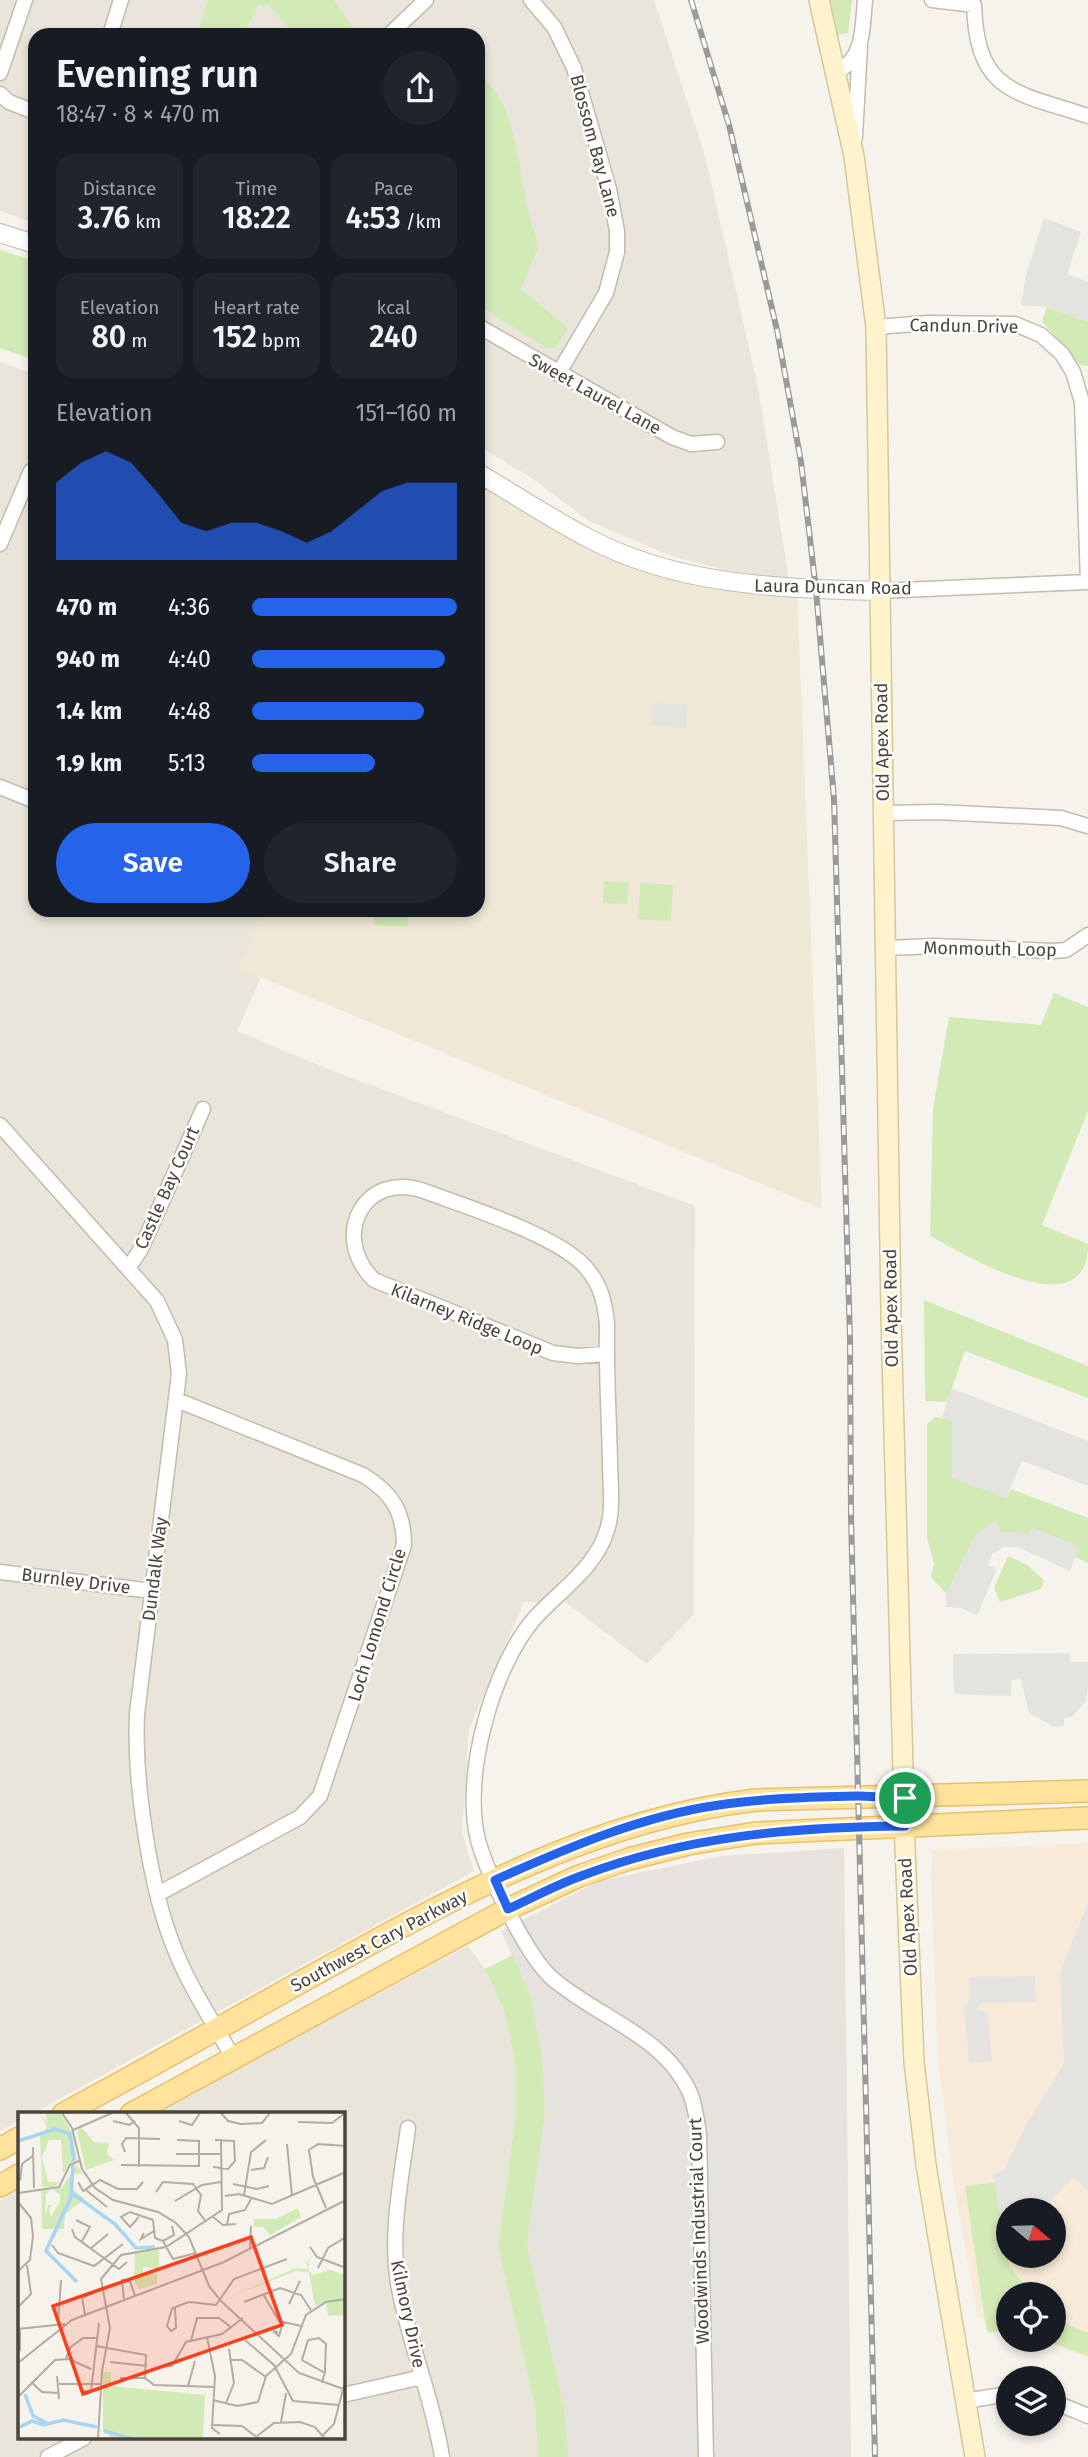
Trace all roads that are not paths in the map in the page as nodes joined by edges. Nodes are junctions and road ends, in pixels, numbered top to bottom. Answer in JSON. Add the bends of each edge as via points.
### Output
{"nodes":[{"id":1,"x":24,"y":0,"type":"edge"},
{"id":2,"x":426,"y":0,"type":"edge"},
{"id":3,"x":531,"y":0,"type":"edge"},
{"id":4,"x":819,"y":0,"type":"edge"},
{"id":5,"x":865,"y":0,"type":"edge"},
{"id":6,"x":932,"y":0,"type":"edge"},
{"id":7,"x":117,"y":1,"type":"edge"},
{"id":8,"x":975,"y":3,"type":"edge"},
{"id":9,"x":111,"y":28,"type":"edge"},
{"id":10,"x":396,"y":28,"type":"edge"},
{"id":11,"x":860,"y":46,"type":"junction"},
{"id":12,"x":836,"y":72,"type":"junction"},
{"id":13,"x":0,"y":73,"type":"edge"},
{"id":14,"x":0,"y":94,"type":"edge"},
{"id":15,"x":28,"y":109,"type":"edge"},
{"id":16,"x":1088,"y":116,"type":"edge"},
{"id":17,"x":854,"y":156,"type":"junction"},
{"id":18,"x":0,"y":233,"type":"edge"},
{"id":19,"x":28,"y":242,"type":"edge"},
{"id":20,"x":876,"y":327,"type":"junction"},
{"id":21,"x":485,"y":332,"type":"edge"},
{"id":22,"x":558,"y":374,"type":"junction"},
{"id":23,"x":718,"y":442,"type":"dead end"},
{"id":24,"x":28,"y":476,"type":"edge"},
{"id":25,"x":485,"y":477,"type":"edge"},
{"id":26,"x":0,"y":544,"type":"edge"},
{"id":27,"x":1088,"y":582,"type":"edge"},
{"id":28,"x":878,"y":591,"type":"junction"},
{"id":29,"x":0,"y":787,"type":"edge"},
{"id":30,"x":28,"y":799,"type":"edge"},
{"id":31,"x":884,"y":813,"type":"junction"},
{"id":32,"x":1088,"y":826,"type":"edge"},
{"id":33,"x":1088,"y":935,"type":"edge"},
{"id":34,"x":887,"y":948,"type":"junction"},
{"id":35,"x":203,"y":1108,"type":"dead end"},
{"id":36,"x":0,"y":1125,"type":"edge"},
{"id":37,"x":129,"y":1267,"type":"junction"},
{"id":38,"x":607,"y":1354,"type":"junction"},
{"id":39,"x":177,"y":1400,"type":"junction"},
{"id":40,"x":0,"y":1572,"type":"edge"},
{"id":41,"x":152,"y":1591,"type":"junction"},
{"id":42,"x":1088,"y":1791,"type":"edge"},
{"id":43,"x":905,"y":1798,"type":"junction"},
{"id":44,"x":1088,"y":1818,"type":"edge"},
{"id":45,"x":905,"y":1826,"type":"junction"},
{"id":46,"x":495,"y":1880,"type":"junction"},
{"id":47,"x":158,"y":1894,"type":"junction"},
{"id":48,"x":508,"y":1909,"type":"junction"},
{"id":49,"x":218,"y":2029,"type":"junction"},
{"id":50,"x":233,"y":2058,"type":"junction"},
{"id":51,"x":67,"y":2112,"type":"edge"},
{"id":52,"x":135,"y":2112,"type":"edge"},
{"id":53,"x":408,"y":2128,"type":"dead end"},
{"id":54,"x":18,"y":2139,"type":"edge"},
{"id":55,"x":0,"y":2149,"type":"edge"},
{"id":56,"x":18,"y":2176,"type":"edge"},
{"id":57,"x":0,"y":2186,"type":"edge"},
{"id":58,"x":422,"y":2377,"type":"junction"},
{"id":59,"x":345,"y":2395,"type":"edge"},
{"id":60,"x":996,"y":2396,"type":"edge"},
{"id":61,"x":965,"y":2400,"type":"junction"},
{"id":62,"x":1066,"y":2407,"type":"edge"},
{"id":63,"x":1088,"y":2416,"type":"edge"},
{"id":64,"x":80,"y":2440,"type":"edge"},
{"id":65,"x":48,"y":2457,"type":"edge"},
{"id":66,"x":442,"y":2457,"type":"edge"},
{"id":67,"x":706,"y":2457,"type":"edge"},
{"id":68,"x":975,"y":2457,"type":"edge"}],
"edges":[{"from":1,"to":13,"type":"street"},
{"from":2,"to":10,"type":"street"},
{"from":3,"to":22,"type":"street","name":"Blossom Bay Lane","via":[[554,27],[574,68],[617,231],[617,252],[606,293]]},
{"from":4,"to":12,"type":"main road","name":"Old Apex Road"},
{"from":5,"to":11,"type":"street"},
{"from":6,"to":8,"type":"street"},
{"from":7,"to":9,"type":"street"},
{"from":8,"to":16,"type":"street","via":[[977,47],[990,72],[1022,93]]},
{"from":11,"to":12,"type":"street","via":[[852,62]]},
{"from":11,"to":17,"type":"street"},
{"from":12,"to":17,"type":"main road","name":"Old Apex Road"},
{"from":14,"to":15,"type":"street"},
{"from":17,"to":20,"type":"main road","name":"Old Apex Road"},
{"from":18,"to":19,"type":"street"},
{"from":20,"to":27,"type":"street","name":"Candun Drive","via":[[1015,324],[1041,335],[1062,354],[1082,402]]},
{"from":20,"to":28,"type":"main road","name":"Old Apex Road"},
{"from":21,"to":22,"type":"street","name":"Sweet Laurel Lane"},
{"from":22,"to":23,"type":"street","name":"Sweet Laurel Lane","via":[[672,437],[691,444]]},
{"from":24,"to":26,"type":"street"},
{"from":25,"to":28,"type":"street","name":"Laura Duncan Road","via":[[588,538],[670,570],[755,586]]},
{"from":27,"to":28,"type":"street","name":"Laura Duncan Road"},
{"from":28,"to":31,"type":"main road","name":"Old Apex Road"},
{"from":29,"to":30,"type":"street"},
{"from":31,"to":32,"type":"street","via":[[1061,818]]},
{"from":31,"to":34,"type":"main road","name":"Old Apex Road"},
{"from":33,"to":34,"type":"street","name":"Monmouth Loop","via":[[1066,950],[1054,951]]},
{"from":34,"to":43,"type":"main road","name":"Old Apex Road","via":[[891,1316]]},
{"from":35,"to":37,"type":"street","name":"Castle Bay Court"},
{"from":36,"to":37,"type":"street","name":"Dundalk Way"},
{"from":37,"to":39,"type":"street","name":"Dundalk Way","via":[[171,1327],[178,1354]]},
{"from":38,"to":38,"type":"street","name":"Kilarney Ridge Loop","via":[[600,1289],[587,1268],[561,1248],[416,1187],[384,1189],[361,1210],[355,1221],[354,1250],[374,1280],[553,1353]]},
{"from":38,"to":46,"type":"street","name":"Kilarney Ridge Loop","via":[[608,1529],[595,1557],[533,1620],[511,1652],[477,1759],[476,1828]]},
{"from":39,"to":41,"type":"street","name":"Dundalk Way"},
{"from":39,"to":47,"type":"street","name":"Loch Lomond Circle","via":[[377,1483],[388,1491],[400,1514],[404,1545],[320,1796],[300,1817]]},
{"from":40,"to":41,"type":"street","name":"Burnley Drive"},
{"from":41,"to":47,"type":"street","name":"Dundalk Way","via":[[136,1737]]},
{"from":42,"to":43,"type":"main road","name":"Southwest Cary Parkway"},
{"from":43,"to":45,"type":"main road","name":"Old Apex Road"},
{"from":43,"to":46,"type":"main road","name":"Southwest Cary Parkway","via":[[787,1798],[718,1805],[590,1839]]},
{"from":44,"to":45,"type":"main road","name":"Southwest Cary Parkway"},
{"from":45,"to":48,"type":"main road","name":"Southwest Cary Parkway","via":[[807,1829],[688,1844],[579,1876]]},
{"from":45,"to":61,"type":"main road","name":"Old Apex Road","via":[[914,2062],[926,2165]]},
{"from":46,"to":48,"type":"street","name":"Woodwinds Industrial Court"},
{"from":46,"to":49,"type":"main road","name":"Southwest Cary Parkway"},
{"from":47,"to":49,"type":"street","name":"Dundalk Way","via":[[173,1945]]},
{"from":48,"to":50,"type":"main road","name":"Southwest Cary Parkway"},
{"from":48,"to":67,"type":"street","name":"Woodwinds Industrial Court","via":[[532,1955],[551,1978],[650,2045],[674,2067],[691,2094],[699,2134]]},
{"from":49,"to":50,"type":"street","name":"Dundalk Way"},
{"from":49,"to":51,"type":"main road","name":"Southwest Cary Parkway"},
{"from":50,"to":52,"type":"main road","name":"Southwest Cary Parkway"},
{"from":53,"to":58,"type":"street","name":"Kilmory Drive","via":[[395,2255]]},
{"from":54,"to":55,"type":"main road"},
{"from":56,"to":57,"type":"main road"},
{"from":58,"to":59,"type":"street"},
{"from":58,"to":66,"type":"street","name":"Kilmory Drive"},
{"from":60,"to":61,"type":"street"},
{"from":61,"to":68,"type":"main road","name":"Old Apex Road"},
{"from":62,"to":63,"type":"street"},
{"from":64,"to":65,"type":"street"}]}
